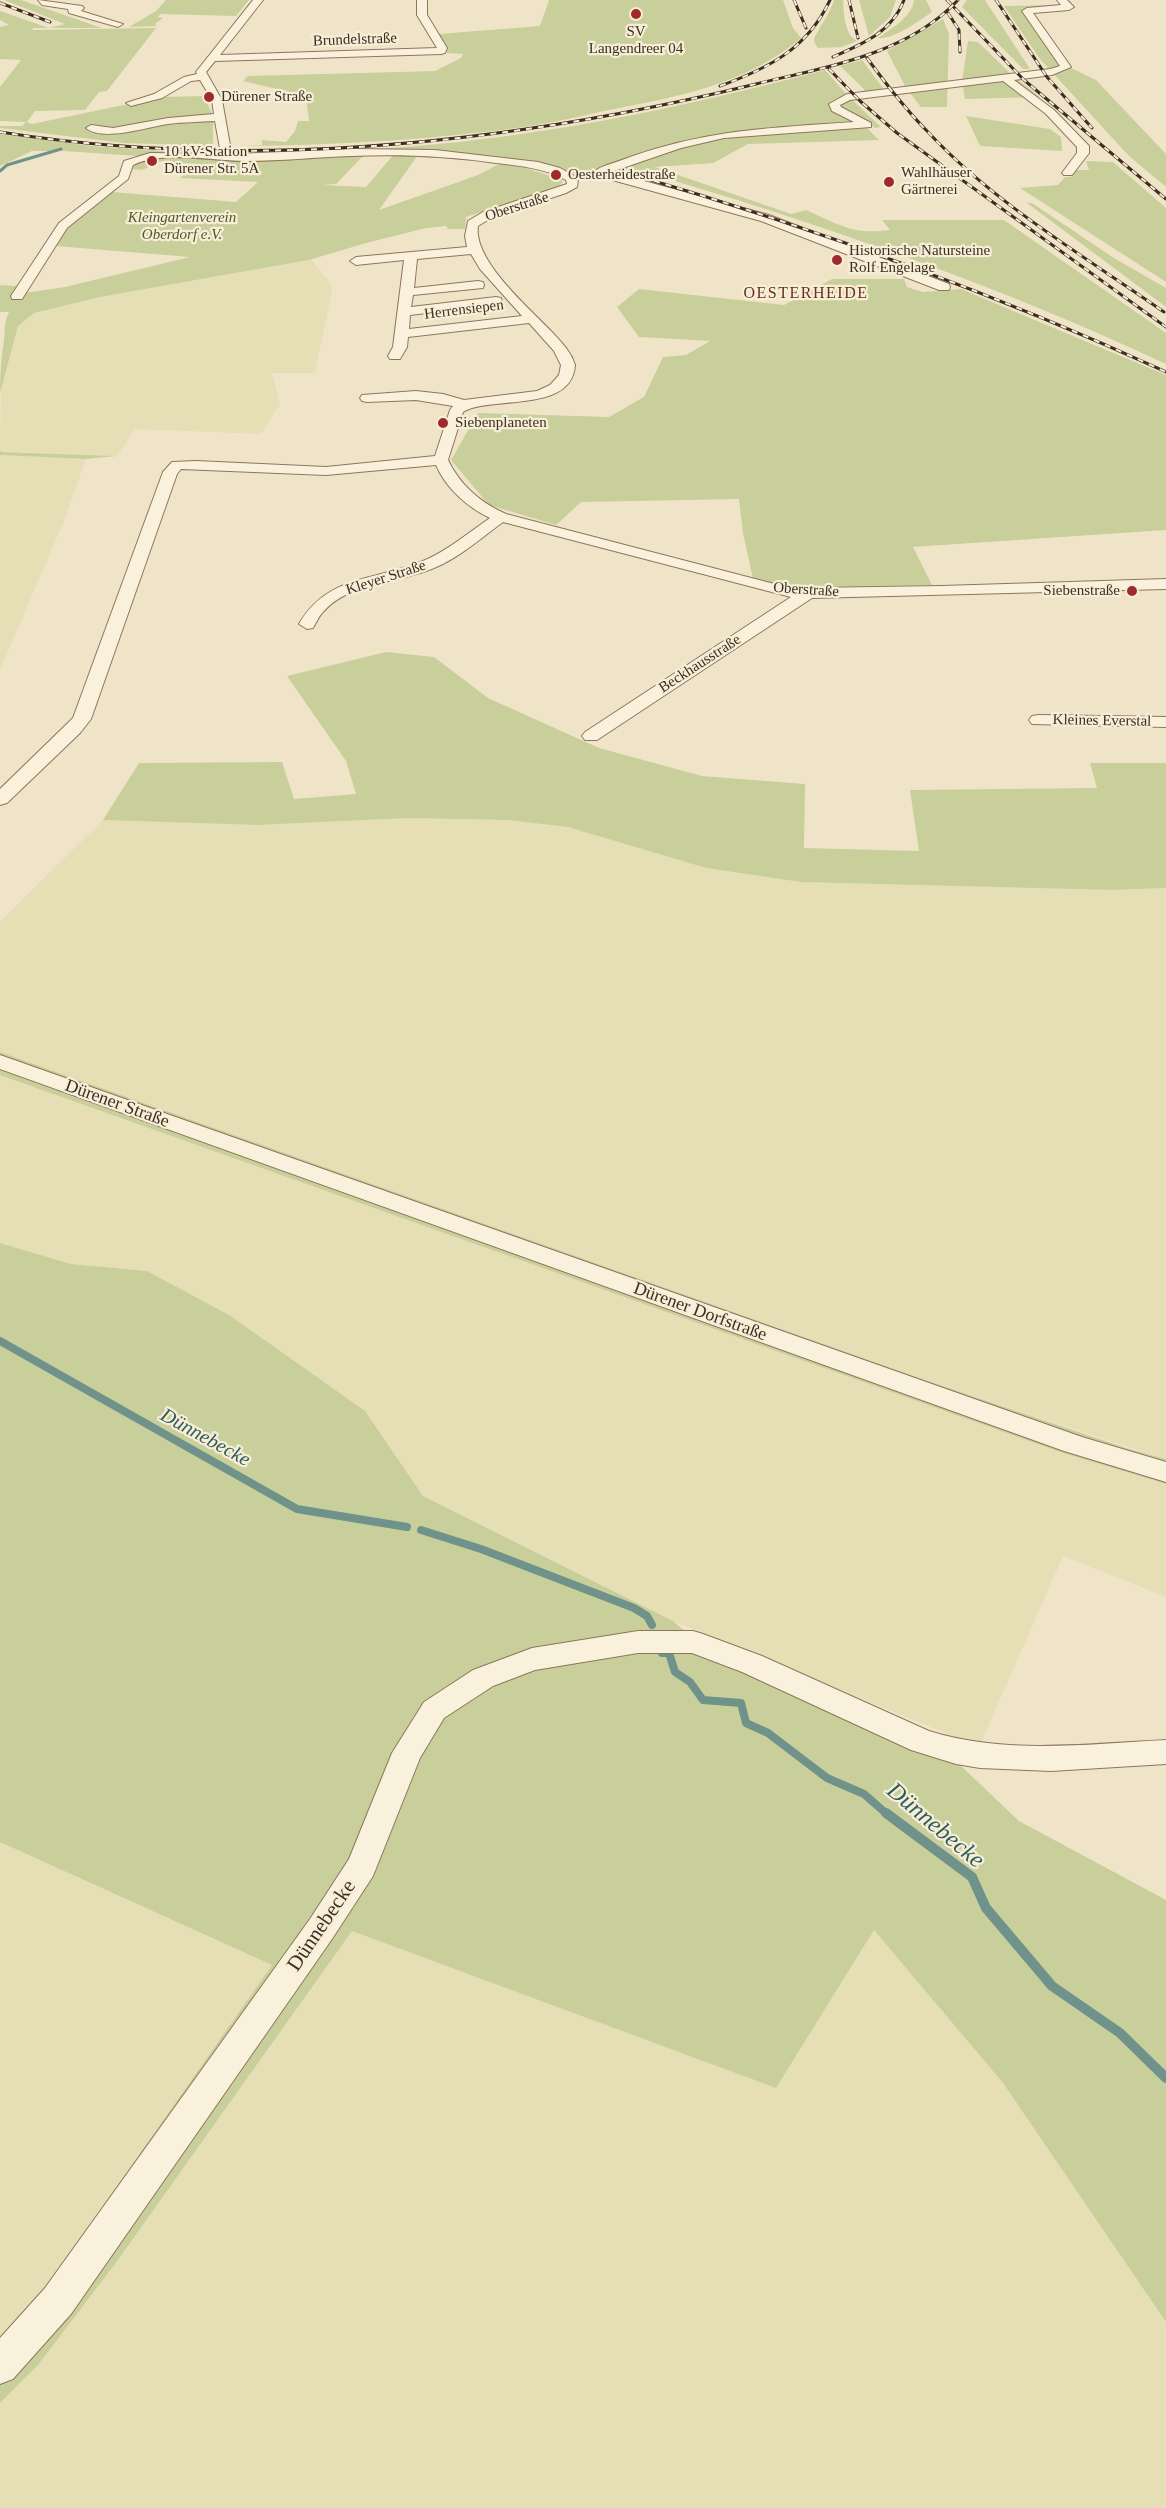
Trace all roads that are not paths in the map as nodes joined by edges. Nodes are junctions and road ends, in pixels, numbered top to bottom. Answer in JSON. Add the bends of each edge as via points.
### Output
{"nodes":[{"id":1,"x":43,"y":0,"type":"edge"},
{"id":2,"x":258,"y":0,"type":"edge"},
{"id":3,"x":423,"y":0,"type":"edge"},
{"id":4,"x":1062,"y":0,"type":"edge"},
{"id":5,"x":90,"y":4,"type":"dead end"},
{"id":6,"x":79,"y":8,"type":"junction"},
{"id":7,"x":118,"y":24,"type":"dead end"},
{"id":8,"x":212,"y":58,"type":"junction"},
{"id":9,"x":202,"y":76,"type":"junction"},
{"id":10,"x":1005,"y":78,"type":"junction"},
{"id":11,"x":130,"y":103,"type":"dead end"},
{"id":12,"x":221,"y":117,"type":"junction"},
{"id":13,"x":91,"y":128,"type":"dead end"},
{"id":14,"x":231,"y":156,"type":"junction"},
{"id":15,"x":600,"y":173,"type":"junction"},
{"id":16,"x":1068,"y":173,"type":"dead end"},
{"id":17,"x":572,"y":178,"type":"junction"},
{"id":18,"x":474,"y":250,"type":"junction"},
{"id":19,"x":411,"y":256,"type":"junction"},
{"id":20,"x":356,"y":261,"type":"dead end"},
{"id":21,"x":487,"y":283,"type":"junction"},
{"id":22,"x":944,"y":287,"type":"dead end"},
{"id":23,"x":407,"y":292,"type":"junction"},
{"id":24,"x":17,"y":296,"type":"dead end"},
{"id":25,"x":496,"y":301,"type":"dead end"},
{"id":26,"x":404,"y":312,"type":"junction"},
{"id":27,"x":530,"y":319,"type":"junction"},
{"id":28,"x":401,"y":334,"type":"junction"},
{"id":29,"x":395,"y":356,"type":"dead end"},
{"id":30,"x":367,"y":398,"type":"dead end"},
{"id":31,"x":463,"y":405,"type":"junction"},
{"id":32,"x":441,"y":460,"type":"junction"},
{"id":33,"x":501,"y":517,"type":"junction"},
{"id":34,"x":1166,"y":584,"type":"edge"},
{"id":35,"x":808,"y":593,"type":"junction"},
{"id":36,"x":307,"y":624,"type":"dead end"},
{"id":37,"x":1038,"y":720,"type":"dead end"},
{"id":38,"x":1166,"y":722,"type":"edge"},
{"id":39,"x":591,"y":736,"type":"dead end"},
{"id":40,"x":0,"y":799,"type":"edge"},
{"id":41,"x":0,"y":1062,"type":"edge"},
{"id":42,"x":235,"y":1147,"type":"joint"},
{"id":43,"x":1166,"y":1473,"type":"edge"},
{"id":44,"x":1166,"y":1752,"type":"edge"},
{"id":45,"x":0,"y":2366,"type":"edge"}],
"edges":[{"from":1,"to":6,"type":"street"},
{"from":2,"to":8,"type":"street"},
{"from":3,"to":8,"type":"street","name":"Brundelstraße","via":[[421,12],[441,51]]},
{"from":4,"to":10,"type":"street","via":[[1069,7],[1027,11],[1066,67]]},
{"from":5,"to":6,"type":"street"},
{"from":6,"to":7,"type":"street","via":[[72,11]]},
{"from":8,"to":9,"type":"street"},
{"from":9,"to":11,"type":"street","via":[[188,79],[166,93]]},
{"from":9,"to":12,"type":"street","via":[[217,100]]},
{"from":10,"to":15,"type":"street","via":[[847,97],[834,104],[836,109],[867,125],[704,138]]},
{"from":10,"to":16,"type":"street","via":[[1050,112],[1083,146],[1083,153]]},
{"from":12,"to":13,"type":"street","via":[[112,131]]},
{"from":12,"to":14,"type":"street","via":[[226,153]]},
{"from":14,"to":17,"type":"street","name":"Oberstraße","via":[[444,154],[534,166]]},
{"from":14,"to":24,"type":"street","via":[[158,155],[132,161],[124,177],[63,226]]},
{"from":15,"to":17,"type":"street"},
{"from":15,"to":22,"type":"street","via":[[765,218]]},
{"from":17,"to":18,"type":"street","name":"Oberstraße","via":[[573,185],[562,191],[472,224]]},
{"from":18,"to":19,"type":"street"},
{"from":18,"to":21,"type":"street"},
{"from":19,"to":20,"type":"street"},
{"from":19,"to":23,"type":"street","name":"Herrensiepen"},
{"from":21,"to":23,"type":"street","name":"Herrensiepen"},
{"from":21,"to":27,"type":"street"},
{"from":23,"to":26,"type":"street","name":"Herrensiepen"},
{"from":25,"to":26,"type":"street","name":"Herrensiepen"},
{"from":26,"to":28,"type":"street","name":"Herrensiepen"},
{"from":27,"to":28,"type":"street","name":"Herrensiepen"},
{"from":27,"to":31,"type":"street","via":[[567,358],[564,378],[541,394]]},
{"from":28,"to":29,"type":"street","name":"Herrensiepen"},
{"from":30,"to":31,"type":"street","via":[[384,395],[450,400]]},
{"from":31,"to":32,"type":"street","via":[[457,410]]},
{"from":32,"to":33,"type":"street","name":"Oberstraße","via":[[478,506]]},
{"from":32,"to":40,"type":"street","via":[[327,471],[177,465],[170,472],[82,719]]},
{"from":33,"to":35,"type":"street","name":"Oberstraße","via":[[782,591]]},
{"from":33,"to":36,"type":"street","name":"Kleyer Straße","via":[[429,565],[333,596],[310,615]]},
{"from":34,"to":35,"type":"street","name":"Oberstraße"},
{"from":35,"to":39,"type":"street","name":"Beckhausstraße"},
{"from":37,"to":38,"type":"street","name":"Kleines Everstal"},
{"from":41,"to":42,"type":"street","name":"Dürener Straße"},
{"from":42,"to":43,"type":"street","name":"Dürener Dorfstraße","via":[[1073,1444]]},
{"from":44,"to":45,"type":"street","name":"Dünnebecke","via":[[1051,1759],[956,1752],[921,1741],[752,1664],[693,1642],[639,1642],[579,1650],[532,1659],[483,1678],[434,1710],[407,1753],[362,1866],[321,1929],[58,2301]]}]}
